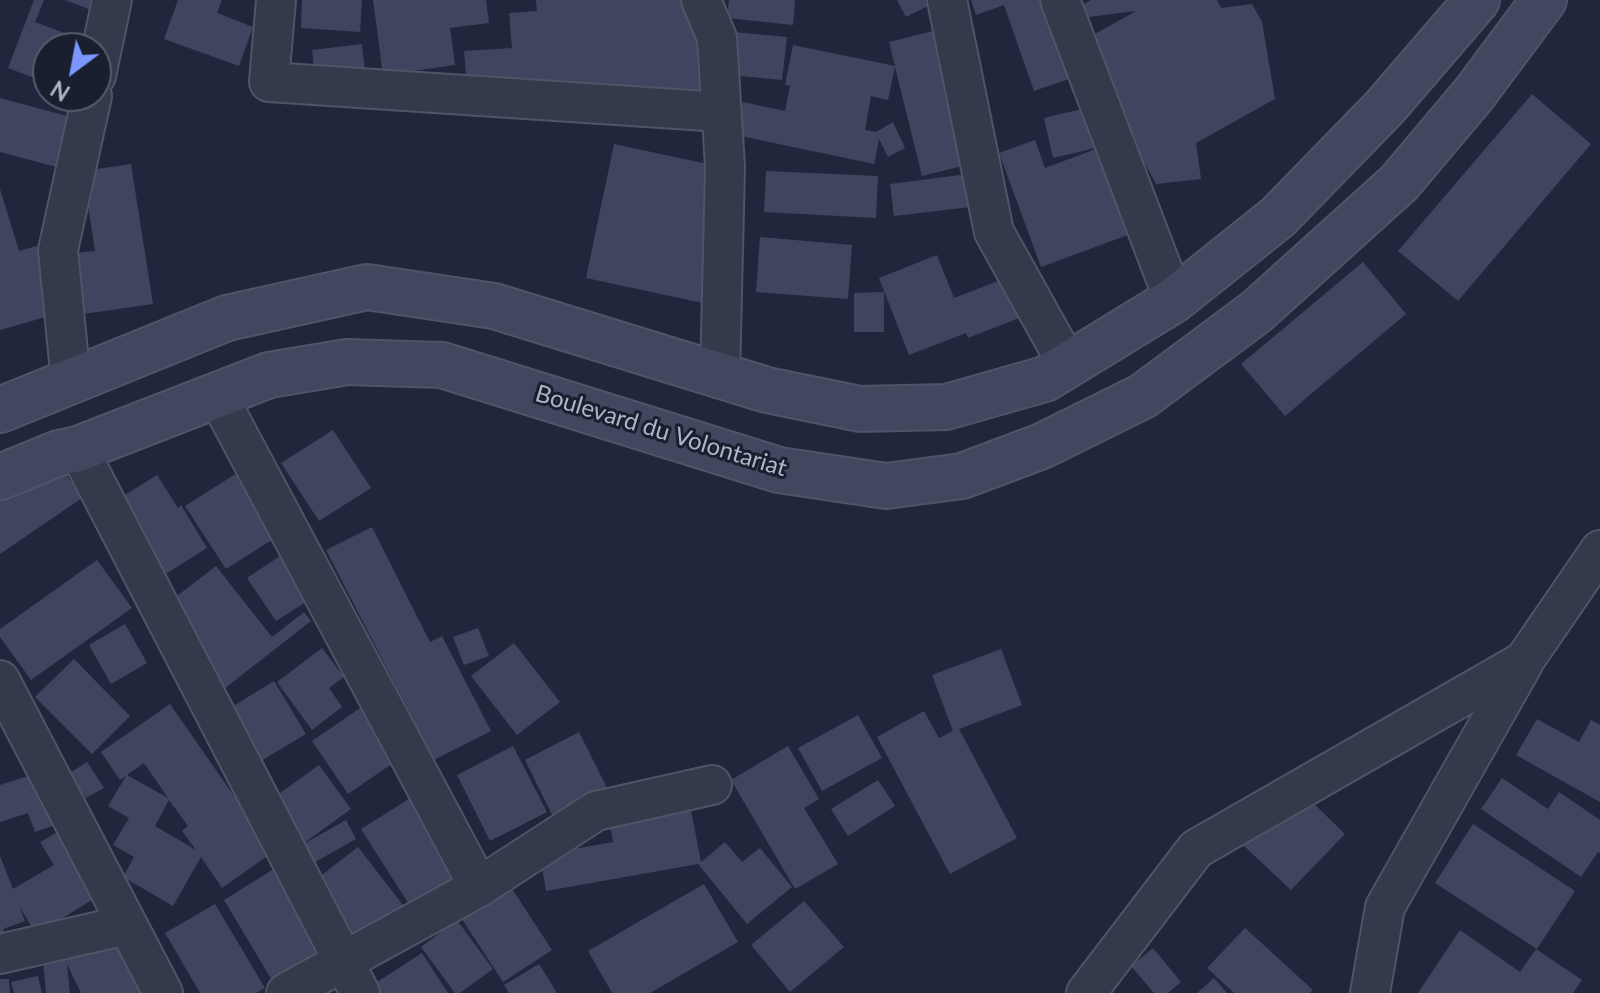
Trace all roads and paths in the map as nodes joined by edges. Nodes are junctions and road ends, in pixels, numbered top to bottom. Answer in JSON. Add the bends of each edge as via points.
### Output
{"nodes":[{"id":1,"x":112,"y":0,"type":"edge"},
{"id":2,"x":276,"y":0,"type":"edge"},
{"id":3,"x":701,"y":0,"type":"edge"},
{"id":4,"x":947,"y":0,"type":"edge"},
{"id":5,"x":1060,"y":0,"type":"edge"},
{"id":6,"x":1477,"y":0,"type":"edge"},
{"id":7,"x":1544,"y":0,"type":"edge"},
{"id":8,"x":105,"y":32,"type":"edge"},
{"id":9,"x":88,"y":112,"type":"edge"},
{"id":10,"x":721,"y":112,"type":"junction"},
{"id":11,"x":1174,"y":300,"type":"junction"},
{"id":12,"x":1068,"y":365,"type":"junction"},
{"id":13,"x":720,"y":376,"type":"junction"},
{"id":14,"x":71,"y":382,"type":"junction"},
{"id":15,"x":217,"y":395,"type":"junction"},
{"id":16,"x":0,"y":410,"type":"edge"},
{"id":17,"x":78,"y":449,"type":"junction"},
{"id":18,"x":0,"y":477,"type":"edge"},
{"id":19,"x":1600,"y":550,"type":"edge"},
{"id":20,"x":1524,"y":661,"type":"junction"},
{"id":21,"x":0,"y":680,"type":"edge"},
{"id":22,"x":712,"y":785,"type":"dead end"},
{"id":23,"x":479,"y":887,"type":"junction"},
{"id":24,"x":126,"y":925,"type":"junction"},
{"id":25,"x":0,"y":954,"type":"edge"},
{"id":26,"x":352,"y":978,"type":"edge"},
{"id":27,"x":163,"y":993,"type":"edge"},
{"id":28,"x":286,"y":993,"type":"edge"},
{"id":29,"x":1086,"y":993,"type":"edge"},
{"id":30,"x":1370,"y":993,"type":"edge"}],
"edges":[{"from":1,"to":8,"type":"street"},
{"from":2,"to":10,"type":"street","via":[[269,82]]},
{"from":3,"to":10,"type":"street","via":[[717,38]]},
{"from":4,"to":12,"type":"street","via":[[994,232]]},
{"from":5,"to":11,"type":"street"},
{"from":6,"to":11,"type":"main road","via":[[1385,107],[1278,217]]},
{"from":7,"to":15,"type":"main road","name":"Boulevard du Volontariat","via":[[1399,183],[1256,312],[1143,396],[1042,446],[962,476],[886,486],[779,470],[442,365],[347,362],[269,375]]},
{"from":9,"to":14,"type":"street","via":[[58,250]]},
{"from":10,"to":13,"type":"street","via":[[725,167]]},
{"from":11,"to":12,"type":"main road"},
{"from":12,"to":13,"type":"main road","via":[[1045,379],[946,407],[860,409]]},
{"from":13,"to":14,"type":"main road","via":[[494,306],[367,287],[227,318]]},
{"from":14,"to":16,"type":"main road"},
{"from":15,"to":17,"type":"main road","name":"Boulevard du Volontariat"},
{"from":15,"to":23,"type":"street"},
{"from":17,"to":18,"type":"main road","name":"Boulevard du Volontariat"},
{"from":17,"to":26,"type":"street"},
{"from":19,"to":20,"type":"street"},
{"from":20,"to":29,"type":"street","via":[[1196,849]]},
{"from":20,"to":30,"type":"street","via":[[1385,907]]},
{"from":21,"to":24,"type":"street"},
{"from":22,"to":23,"type":"street","via":[[596,811]]},
{"from":23,"to":26,"type":"street"},
{"from":24,"to":25,"type":"street"},
{"from":24,"to":27,"type":"street"},
{"from":26,"to":28,"type":"street"}]}
